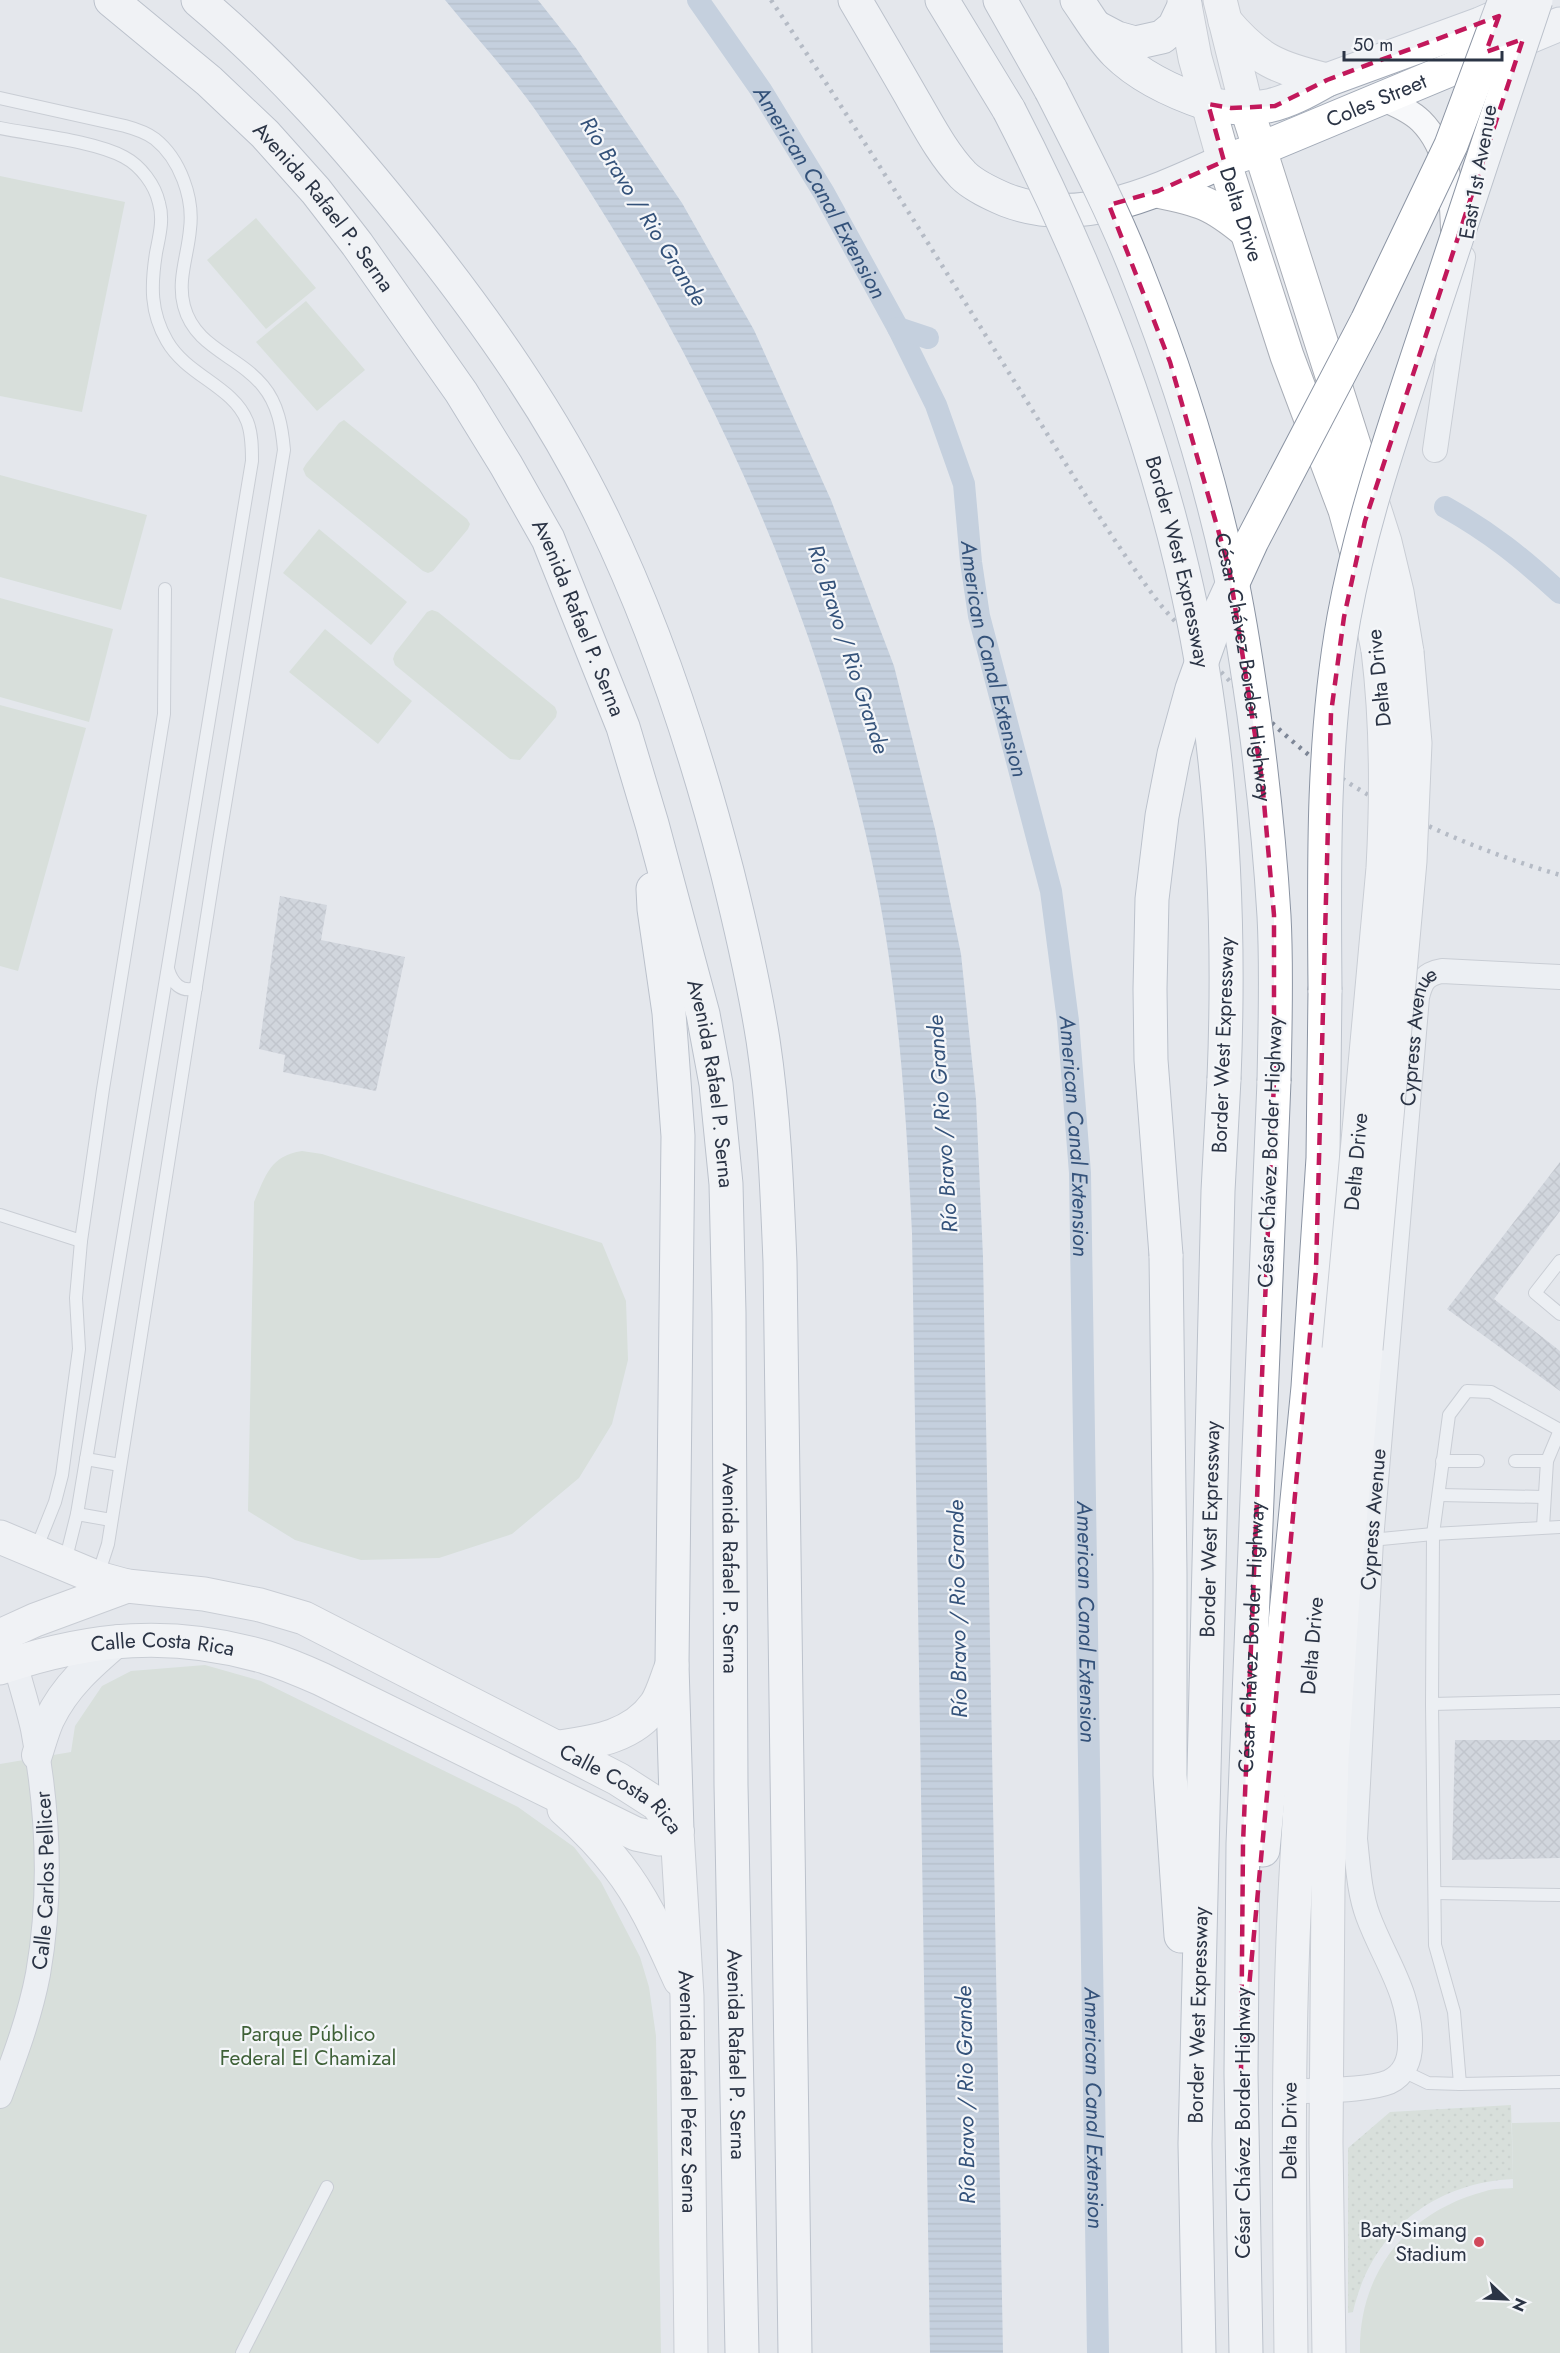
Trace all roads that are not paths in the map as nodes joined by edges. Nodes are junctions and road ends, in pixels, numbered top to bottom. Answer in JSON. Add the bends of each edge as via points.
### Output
{"nodes":[{"id":1,"x":111,"y":0,"type":"edge"},
{"id":2,"x":198,"y":0,"type":"edge"},
{"id":3,"x":855,"y":0,"type":"edge"},
{"id":4,"x":942,"y":0,"type":"edge"},
{"id":5,"x":1000,"y":0,"type":"edge"},
{"id":6,"x":1528,"y":0,"type":"edge"},
{"id":7,"x":1185,"y":2,"type":"edge"},
{"id":8,"x":1222,"y":10,"type":"edge"},
{"id":9,"x":1086,"y":13,"type":"edge"},
{"id":10,"x":1489,"y":23,"type":"edge"},
{"id":11,"x":1553,"y":30,"type":"edge"},
{"id":12,"x":1327,"y":80,"type":"junction"},
{"id":13,"x":0,"y":98,"type":"edge"},
{"id":14,"x":1381,"y":98,"type":"junction"},
{"id":15,"x":1208,"y":104,"type":"junction"},
{"id":16,"x":1247,"y":109,"type":"junction"},
{"id":17,"x":0,"y":128,"type":"edge"},
{"id":18,"x":1260,"y":149,"type":"junction"},
{"id":19,"x":1224,"y":161,"type":"junction"},
{"id":20,"x":1158,"y":191,"type":"junction"},
{"id":21,"x":1246,"y":231,"type":"junction"},
{"id":22,"x":1455,"y":299,"type":"junction"},
{"id":23,"x":1435,"y":450,"type":"dead end"},
{"id":24,"x":165,"y":589,"type":"dead end"},
{"id":25,"x":1392,"y":651,"type":"junction"},
{"id":26,"x":652,"y":824,"type":"junction"},
{"id":27,"x":168,"y":968,"type":"junction"},
{"id":28,"x":1560,"y":977,"type":"edge"},
{"id":29,"x":195,"y":988,"type":"junction"},
{"id":30,"x":0,"y":1215,"type":"edge"},
{"id":31,"x":81,"y":1241,"type":"junction"},
{"id":32,"x":1560,"y":1261,"type":"edge"},
{"id":33,"x":1560,"y":1314,"type":"edge"},
{"id":34,"x":1353,"y":1349,"type":"junction"},
{"id":35,"x":1560,"y":1430,"type":"edge"},
{"id":36,"x":86,"y":1459,"type":"junction"},
{"id":37,"x":1442,"y":1461,"type":"junction"},
{"id":38,"x":1478,"y":1461,"type":"dead end"},
{"id":39,"x":1515,"y":1461,"type":"dead end"},
{"id":40,"x":1547,"y":1461,"type":"junction"},
{"id":41,"x":120,"y":1464,"type":"junction"},
{"id":42,"x":1439,"y":1495,"type":"junction"},
{"id":43,"x":1544,"y":1497,"type":"junction"},
{"id":44,"x":77,"y":1514,"type":"junction"},
{"id":45,"x":111,"y":1520,"type":"junction"},
{"id":46,"x":1543,"y":1527,"type":"junction"},
{"id":47,"x":1560,"y":1527,"type":"edge"},
{"id":48,"x":1433,"y":1534,"type":"junction"},
{"id":49,"x":0,"y":1537,"type":"edge"},
{"id":50,"x":1371,"y":1540,"type":"junction"},
{"id":51,"x":35,"y":1553,"type":"junction"},
{"id":52,"x":64,"y":1565,"type":"junction"},
{"id":53,"x":112,"y":1582,"type":"junction"},
{"id":54,"x":119,"y":1640,"type":"junction"},
{"id":55,"x":4,"y":1645,"type":"edge"},
{"id":56,"x":672,"y":1665,"type":"junction"},
{"id":57,"x":1560,"y":1701,"type":"edge"},
{"id":58,"x":1432,"y":1704,"type":"junction"},
{"id":59,"x":559,"y":1747,"type":"junction"},
{"id":60,"x":37,"y":1755,"type":"junction"},
{"id":61,"x":538,"y":1785,"type":"junction"},
{"id":62,"x":677,"y":1831,"type":"junction"},
{"id":63,"x":1435,"y":1893,"type":"junction"},
{"id":64,"x":1560,"y":1894,"type":"edge"},
{"id":65,"x":687,"y":1996,"type":"junction"},
{"id":66,"x":1403,"y":2071,"type":"junction"},
{"id":67,"x":1241,"y":2073,"type":"junction"},
{"id":68,"x":1560,"y":2082,"type":"edge"},
{"id":69,"x":1460,"y":2084,"type":"junction"},
{"id":70,"x":1327,"y":2089,"type":"junction"},
{"id":71,"x":1289,"y":2092,"type":"junction"},
{"id":72,"x":0,"y":2096,"type":"edge"},
{"id":73,"x":1195,"y":2144,"type":"junction"},
{"id":74,"x":327,"y":2187,"type":"dead end"},
{"id":75,"x":242,"y":2353,"type":"edge"},
{"id":76,"x":692,"y":2353,"type":"edge"},
{"id":77,"x":742,"y":2353,"type":"edge"},
{"id":78,"x":795,"y":2353,"type":"edge"},
{"id":79,"x":1199,"y":2353,"type":"edge"},
{"id":80,"x":1246,"y":2353,"type":"edge"},
{"id":81,"x":1292,"y":2353,"type":"edge"},
{"id":82,"x":1329,"y":2353,"type":"edge"}],
"edges":[{"from":1,"to":26,"type":"main road","name":"Avenida Rafael P. Serna","via":[[265,134],[316,191],[461,392],[548,539],[623,727]]},
{"from":2,"to":78,"type":"main road","via":[[303,98],[358,158],[492,333],[553,427],[602,518],[644,613],[714,819],[743,934],[763,1041],[775,1156],[780,1262]]},
{"from":3,"to":20,"type":"main road","name":"Coles Street","via":[[941,147],[974,183],[1022,206],[1063,212],[1094,210]]},
{"from":4,"to":73,"type":"main road","name":"Border West Expressway","bridge":true,"via":[[1009,110],[1046,181],[1127,378],[1182,568],[1207,700],[1218,786],[1228,990],[1218,1191]]},
{"from":5,"to":67,"type":"main road","name":"César Chávez Border Highway","bridge":true,"via":[[1103,192],[1170,362],[1229,568],[1245,651],[1262,780],[1274,915],[1276,998],[1243,1844]]},
{"from":6,"to":10,"type":"main road","name":"Coles Street"},
{"from":6,"to":67,"type":"main road","bridge":true,"via":[[1365,521],[1344,617],[1331,713],[1326,794],[1323,1158],[1308,1387]]},
{"from":6,"to":73,"type":"main road","bridge":true,"via":[[1451,145],[1220,612],[1192,688],[1162,816],[1152,899],[1150,1060],[1166,1255],[1170,1775]]},
{"from":7,"to":9,"type":"main road","via":[[1174,27],[1162,37],[1135,43],[1117,38]]},
{"from":7,"to":15,"type":"main road","name":"Delta Drive"},
{"from":8,"to":12,"type":"main road","via":[[1253,51],[1300,74]]},
{"from":8,"to":16,"type":"main road","name":"Delta Drive"},
{"from":9,"to":15,"type":"main road","name":"Coles Street","via":[[1115,52],[1138,70],[1162,85]]},
{"from":10,"to":11,"type":"main road","name":"Coles Street"},
{"from":10,"to":12,"type":"main road","name":"Coles Street"},
{"from":10,"to":14,"type":"main road","name":"Coles Street"},
{"from":10,"to":22,"type":"street","name":"East 1st Avenue","via":[[1494,81]]},
{"from":12,"to":16,"type":"main road","name":"Coles Street","via":[[1275,106]]},
{"from":13,"to":29,"type":"lane","via":[[144,132],[169,155],[182,176],[191,208],[181,286],[184,307],[201,338],[263,386],[282,424],[284,450]]},
{"from":14,"to":18,"type":"main road","name":"Coles Street"},
{"from":14,"to":22,"type":"street","name":"East 1st Avenue","via":[[1421,121],[1434,139],[1448,172]]},
{"from":15,"to":16,"type":"main road","name":"Coles Street"},
{"from":15,"to":19,"type":"main road","name":"Delta Drive"},
{"from":16,"to":18,"type":"main road","name":"Delta Drive"},
{"from":17,"to":27,"type":"lane","via":[[97,147],[138,167],[152,184],[159,203],[161,221],[152,281],[158,323],[179,358],[239,405],[248,422],[252,461]]},
{"from":18,"to":19,"type":"main road","name":"Coles Street"},
{"from":18,"to":25,"type":"main road","name":"Delta Drive","via":[[1385,542],[1397,592]]},
{"from":19,"to":20,"type":"main road","name":"Coles Street"},
{"from":19,"to":21,"type":"main road","name":"Delta Drive"},
{"from":20,"to":21,"type":"main road","via":[[1198,199],[1220,210]]},
{"from":21,"to":25,"type":"main road","name":"Delta Drive"},
{"from":22,"to":23,"type":"street","name":"East 1st Avenue"},
{"from":24,"to":31,"type":"lane","via":[[164,714]]},
{"from":25,"to":34,"type":"main road","name":"Delta Drive","bridge":true,"via":[[1414,743],[1410,861]]},
{"from":26,"to":56,"type":"main road","name":"Avenida Rafael Pérez Serna","via":[[654,909],[669,1012],[678,1136]]},
{"from":26,"to":77,"type":"main road","name":"Avenida Rafael P. Serna","via":[[703,1014],[716,1084],[726,1184]]},
{"from":27,"to":29,"type":"lane","via":[[179,987]]},
{"from":27,"to":36,"type":"lane"},
{"from":28,"to":50,"type":"street","name":"Cypress Avenue","via":[[1442,971],[1429,974],[1421,982]]},
{"from":29,"to":41,"type":"lane"},
{"from":30,"to":31,"type":"lane"},
{"from":31,"to":51,"type":"lane","via":[[76,1298],[79,1349],[62,1475]]},
{"from":32,"to":33,"type":"lane","via":[[1535,1293]]},
{"from":34,"to":70,"type":"main road","name":"Delta Drive","via":[[1332,1757]]},
{"from":34,"to":71,"type":"main road","name":"Delta Drive","via":[[1305,1719]]},
{"from":35,"to":37,"type":"lane","via":[[1491,1392],[1467,1391],[1449,1415]]},
{"from":35,"to":40,"type":"lane"},
{"from":36,"to":41,"type":"lane"},
{"from":36,"to":44,"type":"lane"},
{"from":37,"to":38,"type":"lane"},
{"from":37,"to":42,"type":"lane"},
{"from":39,"to":40,"type":"lane"},
{"from":40,"to":43,"type":"lane"},
{"from":41,"to":45,"type":"lane"},
{"from":42,"to":43,"type":"lane"},
{"from":42,"to":48,"type":"lane"},
{"from":43,"to":46,"type":"lane"},
{"from":44,"to":45,"type":"lane"},
{"from":44,"to":52,"type":"lane"},
{"from":45,"to":53,"type":"lane","via":[[108,1544]]},
{"from":46,"to":47,"type":"lane"},
{"from":46,"to":48,"type":"lane"},
{"from":48,"to":50,"type":"lane"},
{"from":48,"to":58,"type":"lane"},
{"from":49,"to":51,"type":"main road"},
{"from":50,"to":66,"type":"street","name":"Cypress Avenue","via":[[1355,1839],[1367,1915],[1405,1999],[1411,2024],[1410,2056]]},
{"from":51,"to":52,"type":"main road"},
{"from":52,"to":53,"type":"main road"},
{"from":53,"to":55,"type":"main road","name":"Calle Costa Rica","via":[[35,1620]]},
{"from":53,"to":59,"type":"main road","name":"Calle Costa Rica","via":[[204,1594],[304,1618]]},
{"from":54,"to":55,"type":"main road","name":"Calle Costa Rica"},
{"from":54,"to":60,"type":"street","via":[[84,1669],[61,1699]]},
{"from":54,"to":61,"type":"main road","name":"Calle Costa Rica","via":[[167,1639],[224,1646],[267,1658],[321,1679]]},
{"from":55,"to":60,"type":"street","name":"Calle Carlos Pellicer","via":[[32,1726]]},
{"from":56,"to":59,"type":"main road","via":[[657,1703],[627,1730],[604,1740]]},
{"from":56,"to":62,"type":"main road","name":"Avenida Rafael Pérez Serna"},
{"from":57,"to":58,"type":"lane"},
{"from":58,"to":63,"type":"lane"},
{"from":59,"to":62,"type":"main road","name":"Calle Costa Rica","via":[[657,1804]]},
{"from":60,"to":72,"type":"street","name":"Calle Carlos Pellicer","via":[[46,1837],[38,1974],[23,2034]]},
{"from":61,"to":62,"type":"main road","name":"Calle Costa Rica","via":[[636,1834],[660,1839]]},
{"from":61,"to":65,"type":"main road","via":[[585,1828],[619,1867],[645,1908]]},
{"from":62,"to":65,"type":"main road","name":"Avenida Rafael Pérez Serna"},
{"from":63,"to":64,"type":"lane"},
{"from":63,"to":69,"type":"lane","via":[[1435,1945],[1454,2012]]},
{"from":65,"to":76,"type":"main road","name":"Avenida Rafael Pérez Serna"},
{"from":66,"to":69,"type":"lane","via":[[1428,2083]]},
{"from":66,"to":70,"type":"street","via":[[1390,2082]]},
{"from":67,"to":80,"type":"main road","name":"César Chávez Border Highway"},
{"from":68,"to":69,"type":"lane"},
{"from":70,"to":71,"type":"street"},
{"from":70,"to":82,"type":"main road","name":"Delta Drive"},
{"from":71,"to":81,"type":"main road","name":"Delta Drive"},
{"from":73,"to":79,"type":"main road"},
{"from":74,"to":75,"type":"lane"}]}
